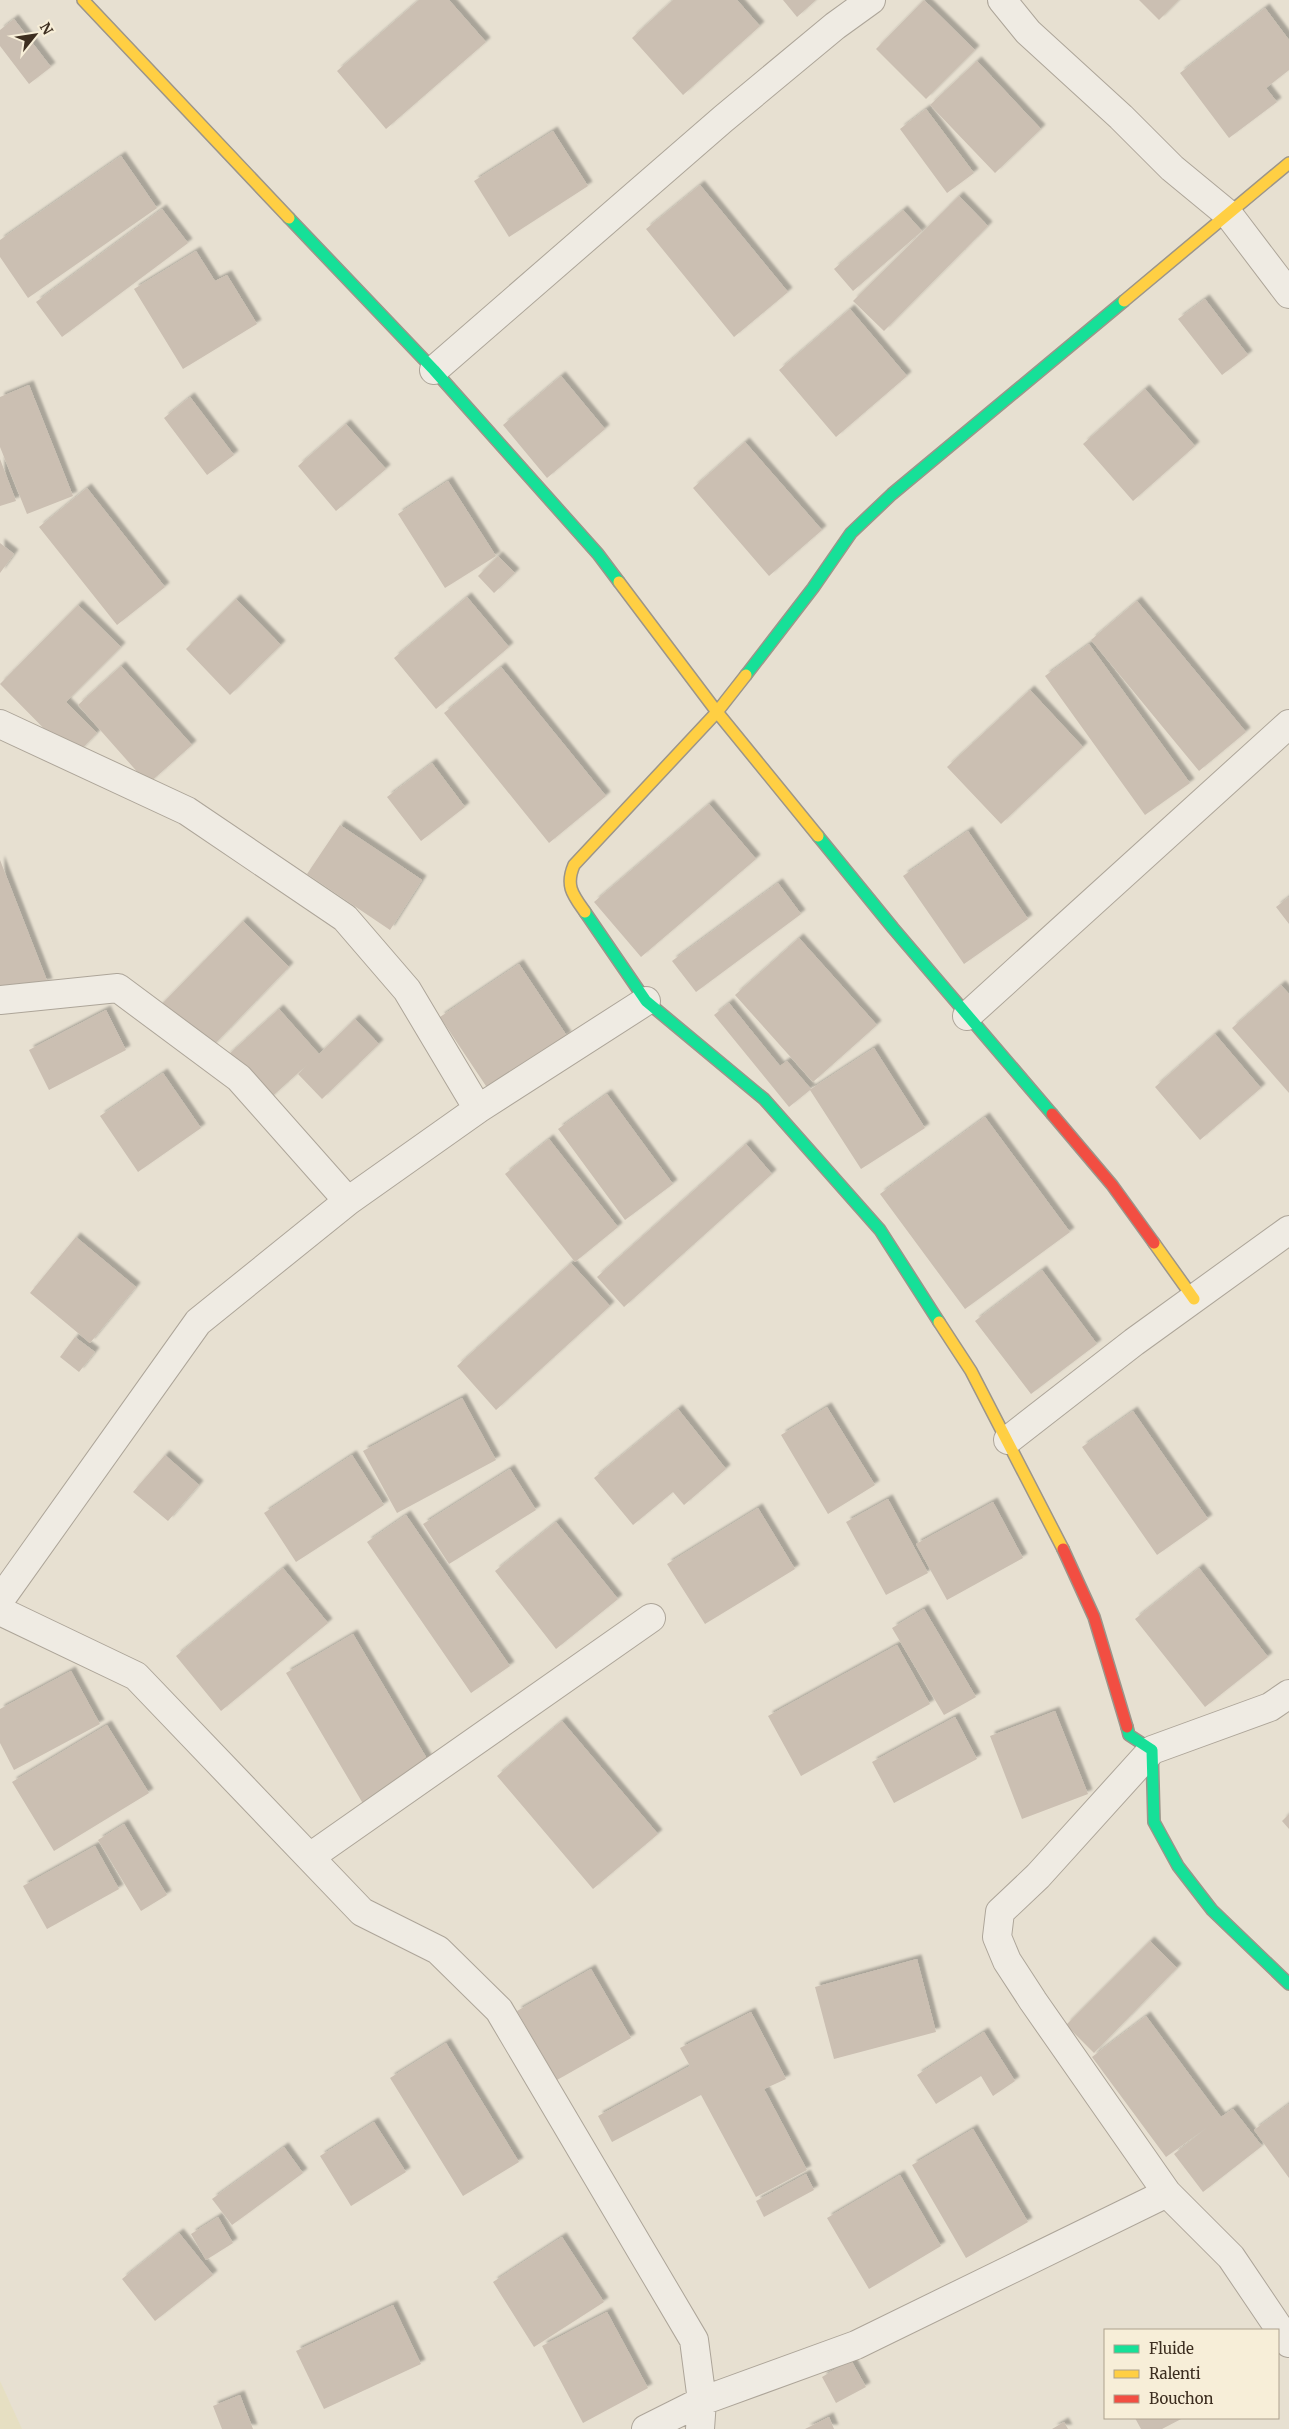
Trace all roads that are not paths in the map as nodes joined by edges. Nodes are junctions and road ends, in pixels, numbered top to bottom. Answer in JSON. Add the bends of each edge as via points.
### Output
{"nodes":[{"id":1,"x":83,"y":0,"type":"edge"},
{"id":2,"x":871,"y":0,"type":"edge"},
{"id":3,"x":1002,"y":0,"type":"edge"},
{"id":4,"x":1289,"y":163,"type":"edge"},
{"id":5,"x":1229,"y":215,"type":"junction"},
{"id":6,"x":1289,"y":294,"type":"edge"},
{"id":7,"x":434,"y":370,"type":"junction"},
{"id":8,"x":717,"y":712,"type":"junction"},
{"id":9,"x":0,"y":724,"type":"edge"},
{"id":10,"x":1289,"y":724,"type":"edge"},
{"id":11,"x":0,"y":1000,"type":"edge"},
{"id":12,"x":646,"y":1001,"type":"junction"},
{"id":13,"x":968,"y":1016,"type":"junction"},
{"id":14,"x":478,"y":1109,"type":"junction"},
{"id":15,"x":348,"y":1201,"type":"junction"},
{"id":16,"x":1289,"y":1230,"type":"edge"},
{"id":17,"x":1194,"y":1300,"type":"junction"},
{"id":18,"x":1008,"y":1440,"type":"junction"},
{"id":19,"x":0,"y":1600,"type":"edge"},
{"id":20,"x":0,"y":1611,"type":"edge"},
{"id":21,"x":651,"y":1618,"type":"dead end"},
{"id":22,"x":1289,"y":1694,"type":"edge"},
{"id":23,"x":1152,"y":1750,"type":"junction"},
{"id":24,"x":310,"y":1857,"type":"junction"},
{"id":25,"x":1289,"y":1984,"type":"edge"},
{"id":26,"x":1167,"y":2193,"type":"junction"},
{"id":27,"x":1289,"y":2343,"type":"edge"},
{"id":28,"x":702,"y":2401,"type":"junction"},
{"id":29,"x":646,"y":2429,"type":"edge"},
{"id":30,"x":700,"y":2429,"type":"edge"}],
"edges":[{"from":1,"to":7,"type":"street"},
{"from":2,"to":7,"type":"street","via":[[723,119]]},
{"from":3,"to":5,"type":"street","via":[[1028,32],[1172,168]]},
{"from":4,"to":5,"type":"street"},
{"from":5,"to":6,"type":"street"},
{"from":5,"to":8,"type":"street","via":[[892,494],[851,533],[813,588]]},
{"from":7,"to":8,"type":"street","via":[[598,554]]},
{"from":8,"to":12,"type":"street","via":[[574,865],[568,877],[572,893]]},
{"from":8,"to":13,"type":"street"},
{"from":9,"to":14,"type":"street","via":[[187,812],[345,918],[407,990]]},
{"from":10,"to":13,"type":"street"},
{"from":11,"to":15,"type":"street","via":[[118,988],[239,1078]]},
{"from":12,"to":14,"type":"street"},
{"from":12,"to":18,"type":"street","via":[[764,1099],[880,1230],[971,1370]]},
{"from":13,"to":17,"type":"street","via":[[1112,1184]]},
{"from":14,"to":15,"type":"street"},
{"from":15,"to":19,"type":"street","via":[[198,1322]]},
{"from":16,"to":17,"type":"street"},
{"from":17,"to":18,"type":"street","via":[[1134,1342]]},
{"from":18,"to":23,"type":"street","via":[[1094,1616],[1128,1735]]},
{"from":20,"to":24,"type":"street","via":[[136,1676]]},
{"from":21,"to":24,"type":"street"},
{"from":22,"to":23,"type":"street","via":[[1270,1707]]},
{"from":23,"to":25,"type":"street","via":[[1154,1822],[1178,1866],[1212,1910]]},
{"from":23,"to":26,"type":"street","via":[[1038,1876],[1000,1912],[998,1937],[1007,1961],[1033,2001]]},
{"from":24,"to":28,"type":"street","via":[[362,1912],[438,1950],[499,2010],[694,2340]]},
{"from":26,"to":27,"type":"street","via":[[1232,2257]]},
{"from":26,"to":28,"type":"street","via":[[856,2345]]},
{"from":28,"to":29,"type":"street"},
{"from":28,"to":30,"type":"street"}]}
